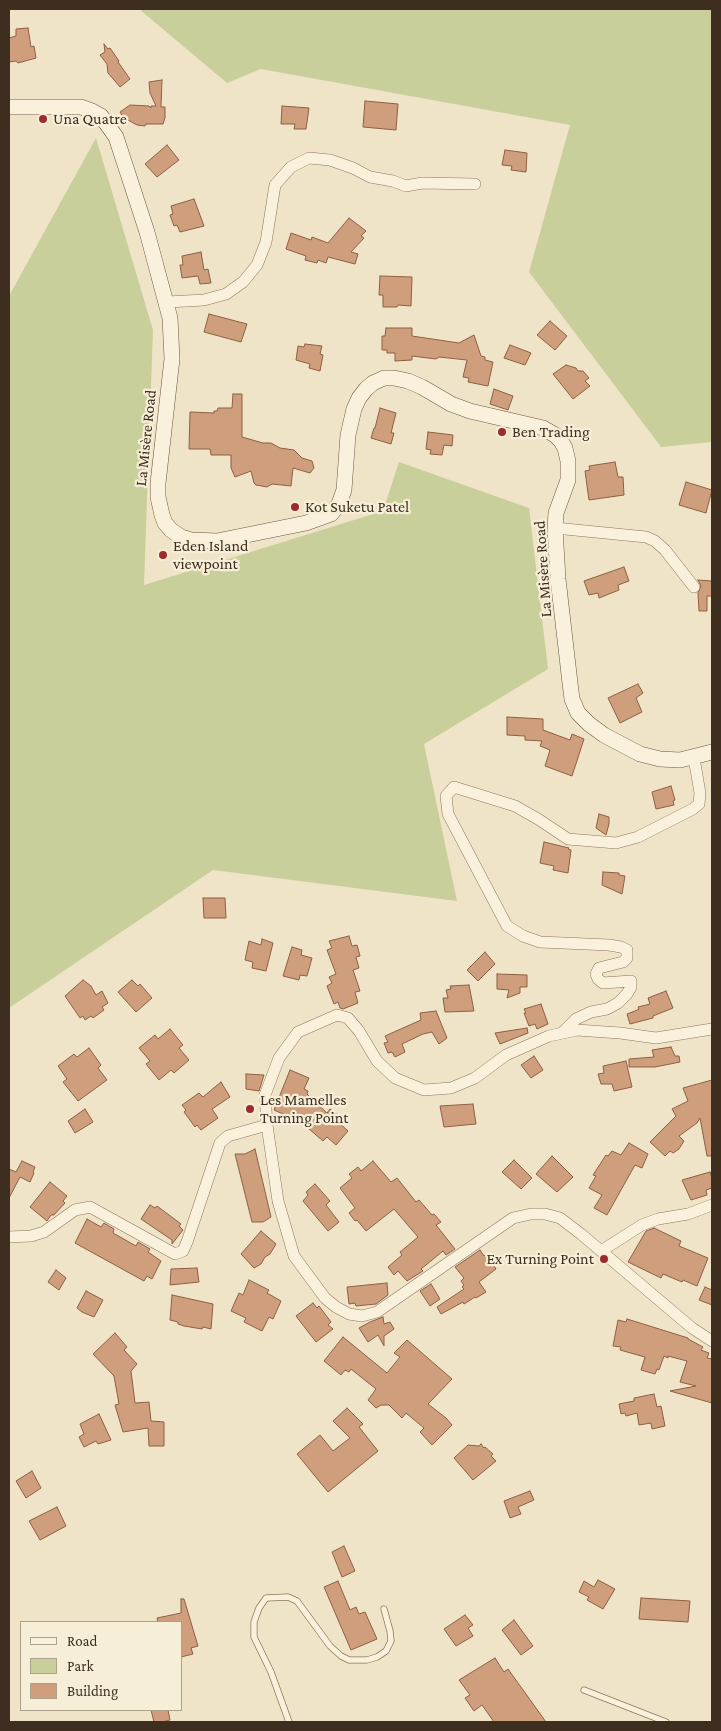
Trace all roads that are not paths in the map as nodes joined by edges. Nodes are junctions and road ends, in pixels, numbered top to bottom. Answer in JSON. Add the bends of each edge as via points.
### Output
{"nodes":[{"id":1,"x":9,"y":107,"type":"edge"},
{"id":2,"x":475,"y":184,"type":"dead end"},
{"id":3,"x":166,"y":302,"type":"junction"},
{"id":4,"x":555,"y":528,"type":"junction"},
{"id":5,"x":694,"y":587,"type":"dead end"},
{"id":6,"x":712,"y":752,"type":"edge"},
{"id":7,"x":694,"y":758,"type":"junction"},
{"id":8,"x":712,"y":1029,"type":"edge"},
{"id":9,"x":562,"y":1033,"type":"junction"},
{"id":10,"x":267,"y":1124,"type":"junction"},
{"id":11,"x":712,"y":1205,"type":"edge"},
{"id":12,"x":9,"y":1237,"type":"edge"},
{"id":13,"x":601,"y":1252,"type":"junction"},
{"id":14,"x":712,"y":1342,"type":"edge"},
{"id":15,"x":384,"y":1609,"type":"dead end"},
{"id":16,"x":584,"y":1690,"type":"dead end"},
{"id":17,"x":289,"y":1722,"type":"edge"},
{"id":18,"x":666,"y":1722,"type":"edge"}],
"edges":[{"from":1,"to":3,"type":"main road","name":"La Misère Road","via":[[81,107],[101,116],[108,124],[116,137],[147,232]]},
{"from":2,"to":3,"type":"street","via":[[422,183],[406,186],[370,177],[330,160],[309,158],[291,167],[276,185],[266,242],[257,265],[243,282],[226,294],[204,300]]},
{"from":3,"to":4,"type":"main road","name":"La Misère Road","via":[[172,359],[158,496],[165,522],[182,537],[208,542],[227,540],[306,523],[331,514],[344,490],[348,435],[354,409],[373,383],[384,378],[422,386],[451,404],[543,428],[555,435],[565,448],[568,461],[568,480],[556,513]]},
{"from":4,"to":5,"type":"street","via":[[646,537],[665,550]]},
{"from":4,"to":7,"type":"main road","name":"La Misère Road","via":[[570,683],[578,713],[604,734],[640,754],[660,759]]},
{"from":6,"to":7,"type":"main road","name":"La Misère Road"},
{"from":7,"to":9,"type":"street","via":[[699,804],[638,836],[616,843],[568,839],[515,806],[454,787],[446,796],[448,814],[507,926],[540,942],[609,945],[627,950],[627,958],[623,962],[600,968],[596,974],[604,983],[630,981],[627,994],[607,1009],[591,1012],[576,1020]]},
{"from":8,"to":9,"type":"street","via":[[656,1038],[577,1030]]},
{"from":9,"to":10,"type":"street","via":[[506,1055],[475,1078],[451,1088],[424,1090],[395,1078],[377,1061],[348,1018],[337,1015],[298,1032],[279,1058],[265,1095]]},
{"from":10,"to":12,"type":"street","via":[[228,1136],[220,1143],[187,1242],[183,1250],[175,1254],[90,1207],[75,1210],[44,1232]]},
{"from":10,"to":13,"type":"street","via":[[278,1201],[294,1256],[326,1298],[349,1314],[362,1316],[377,1312],[513,1218],[544,1214],[560,1218]]},
{"from":11,"to":13,"type":"street","via":[[642,1225]]},
{"from":13,"to":14,"type":"street"},
{"from":15,"to":17,"type":"lane","via":[[391,1641],[386,1651],[367,1660],[349,1660],[330,1646],[297,1601],[288,1597],[266,1598],[254,1622],[254,1637]]},
{"from":16,"to":18,"type":"lane"}]}
